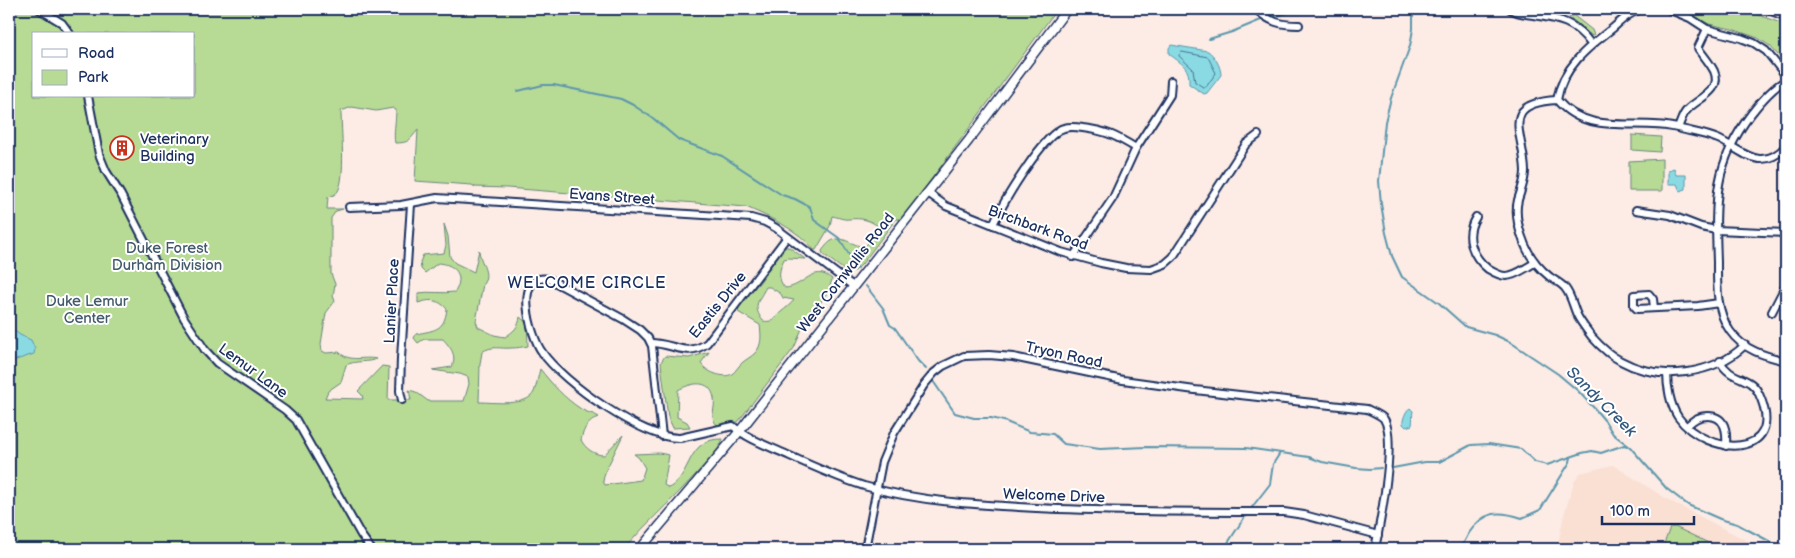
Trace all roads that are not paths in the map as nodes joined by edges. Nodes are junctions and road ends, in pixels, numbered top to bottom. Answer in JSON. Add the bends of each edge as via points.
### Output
{"nodes":[{"id":1,"x":39,"y":9,"type":"edge"},
{"id":2,"x":1067,"y":9,"type":"edge"},
{"id":3,"x":1256,"y":9,"type":"edge"},
{"id":4,"x":1510,"y":9,"type":"edge"},
{"id":5,"x":1642,"y":9,"type":"edge"},
{"id":6,"x":1668,"y":9,"type":"edge"},
{"id":7,"x":1773,"y":9,"type":"edge"},
{"id":8,"x":1786,"y":14,"type":"edge"},
{"id":9,"x":1299,"y":25,"type":"dead end"},
{"id":10,"x":1707,"y":29,"type":"junction"},
{"id":11,"x":69,"y":32,"type":"edge"},
{"id":12,"x":1591,"y":44,"type":"junction"},
{"id":13,"x":1786,"y":78,"type":"edge"},
{"id":14,"x":1171,"y":81,"type":"dead end"},
{"id":15,"x":88,"y":98,"type":"edge"},
{"id":16,"x":1557,"y":100,"type":"junction"},
{"id":17,"x":1678,"y":128,"type":"junction"},
{"id":18,"x":1258,"y":135,"type":"dead end"},
{"id":19,"x":1730,"y":146,"type":"junction"},
{"id":20,"x":1786,"y":146,"type":"edge"},
{"id":21,"x":1136,"y":148,"type":"junction"},
{"id":22,"x":928,"y":193,"type":"junction"},
{"id":23,"x":411,"y":204,"type":"junction"},
{"id":24,"x":349,"y":207,"type":"dead end"},
{"id":25,"x":1636,"y":210,"type":"dead end"},
{"id":26,"x":1476,"y":217,"type":"dead end"},
{"id":27,"x":993,"y":225,"type":"junction"},
{"id":28,"x":1716,"y":230,"type":"junction"},
{"id":29,"x":1786,"y":233,"type":"edge"},
{"id":30,"x":787,"y":237,"type":"junction"},
{"id":31,"x":1073,"y":257,"type":"junction"},
{"id":32,"x":1535,"y":263,"type":"junction"},
{"id":33,"x":1786,"y":285,"type":"edge"},
{"id":34,"x":853,"y":286,"type":"junction"},
{"id":35,"x":1719,"y":303,"type":"junction"},
{"id":36,"x":1654,"y":308,"type":"dead end"},
{"id":37,"x":1772,"y":312,"type":"dead end"},
{"id":38,"x":651,"y":343,"type":"junction"},
{"id":39,"x":1745,"y":345,"type":"junction"},
{"id":40,"x":1786,"y":360,"type":"edge"},
{"id":41,"x":1720,"y":361,"type":"junction"},
{"id":42,"x":1667,"y":373,"type":"junction"},
{"id":43,"x":402,"y":400,"type":"dead end"},
{"id":44,"x":1687,"y":426,"type":"junction"},
{"id":45,"x":739,"y":432,"type":"junction"},
{"id":46,"x":662,"y":436,"type":"junction"},
{"id":47,"x":1726,"y":446,"type":"junction"},
{"id":48,"x":876,"y":489,"type":"junction"},
{"id":49,"x":1378,"y":535,"type":"junction"},
{"id":50,"x":371,"y":549,"type":"edge"},
{"id":51,"x":640,"y":549,"type":"edge"},
{"id":52,"x":864,"y":549,"type":"edge"},
{"id":53,"x":1376,"y":549,"type":"edge"}],
"edges":[{"from":1,"to":11,"type":"street","via":[[62,23]]},
{"from":2,"to":22,"type":"street","name":"West Cornwallis Road"},
{"from":3,"to":9,"type":"street","via":[[1271,21]]},
{"from":4,"to":12,"type":"street","via":[[1571,24]]},
{"from":5,"to":12,"type":"street","via":[[1631,13]]},
{"from":6,"to":10,"type":"street"},
{"from":7,"to":8,"type":"highway"},
{"from":10,"to":13,"type":"street","via":[[1758,46],[1766,51]]},
{"from":10,"to":17,"type":"street","via":[[1698,48],[1714,72],[1716,84],[1711,92],[1685,112]]},
{"from":12,"to":16,"type":"street","via":[[1564,77]]},
{"from":13,"to":19,"type":"street","via":[[1761,102]]},
{"from":14,"to":21,"type":"street","via":[[1170,96]]},
{"from":15,"to":50,"type":"street","name":"Lemur Lane","via":[[102,163],[204,350],[296,420]]},
{"from":16,"to":17,"type":"street","via":[[1570,111],[1592,121]]},
{"from":16,"to":32,"type":"street","via":[[1533,103],[1523,112],[1518,123],[1525,172],[1517,215],[1521,236]]},
{"from":17,"to":19,"type":"street"},
{"from":18,"to":31,"type":"street","name":"Birchbark Road","via":[[1246,144],[1173,257],[1164,264],[1142,270]]},
{"from":19,"to":20,"type":"street","via":[[1754,158],[1764,159],[1775,156]]},
{"from":19,"to":28,"type":"street","via":[[1718,184]]},
{"from":21,"to":27,"type":"street","via":[[1098,130],[1064,128],[1055,132],[1008,195]]},
{"from":21,"to":31,"type":"street","via":[[1113,198]]},
{"from":22,"to":27,"type":"street","name":"Birchbark Road","via":[[946,206]]},
{"from":22,"to":34,"type":"street","name":"West Cornwallis Road"},
{"from":23,"to":24,"type":"street","name":"Evans Street"},
{"from":23,"to":30,"type":"street","name":"Evans Street","via":[[437,198],[745,218],[765,222]]},
{"from":23,"to":43,"type":"street","name":"Lanier Place","via":[[401,358]]},
{"from":25,"to":28,"type":"street","via":[[1670,215]]},
{"from":26,"to":32,"type":"street","via":[[1471,227],[1471,242],[1474,254],[1483,265],[1504,276],[1513,275]]},
{"from":27,"to":31,"type":"street","name":"Birchbark Road"},
{"from":28,"to":29,"type":"street"},
{"from":28,"to":35,"type":"street"},
{"from":30,"to":34,"type":"street","name":"Evans Street"},
{"from":30,"to":38,"type":"street","name":"Eastis Drive","via":[[707,343],[698,350],[687,351]]},
{"from":32,"to":42,"type":"street","via":[[1567,290],[1581,322],[1609,354],[1641,369]]},
{"from":33,"to":37,"type":"street"},
{"from":34,"to":45,"type":"street","name":"West Cornwallis Road"},
{"from":35,"to":36,"type":"street"},
{"from":35,"to":39,"type":"street","via":[[1725,323]]},
{"from":38,"to":46,"type":"street"},
{"from":38,"to":46,"type":"street","via":[[623,319],[549,279],[531,282],[529,308],[536,339],[557,371],[599,402],[647,431]]},
{"from":39,"to":40,"type":"street","via":[[1762,354]]},
{"from":39,"to":41,"type":"street"},
{"from":41,"to":42,"type":"street","via":[[1691,372]]},
{"from":41,"to":47,"type":"street","via":[[1728,373],[1754,386],[1765,415],[1765,426],[1755,439],[1738,446]]},
{"from":42,"to":44,"type":"street","via":[[1675,411]]},
{"from":44,"to":47,"type":"street","via":[[1709,441]]},
{"from":44,"to":47,"type":"street","via":[[1695,418],[1717,416],[1723,425]]},
{"from":45,"to":46,"type":"street","via":[[733,426],[680,438]]},
{"from":45,"to":48,"type":"street","name":"Welcome Drive","via":[[839,477]]},
{"from":45,"to":51,"type":"street","name":"West Cornwallis Road"},
{"from":48,"to":49,"type":"street","name":"Welcome Drive","via":[[987,506],[1102,511],[1284,512]]},
{"from":48,"to":49,"type":"street","name":"Tryon Road","via":[[887,447],[934,373],[969,355],[1013,357],[1195,390],[1367,409],[1382,416],[1388,433],[1388,456]]},
{"from":48,"to":52,"type":"street","name":"Tryon Road"},
{"from":49,"to":53,"type":"street"}]}
